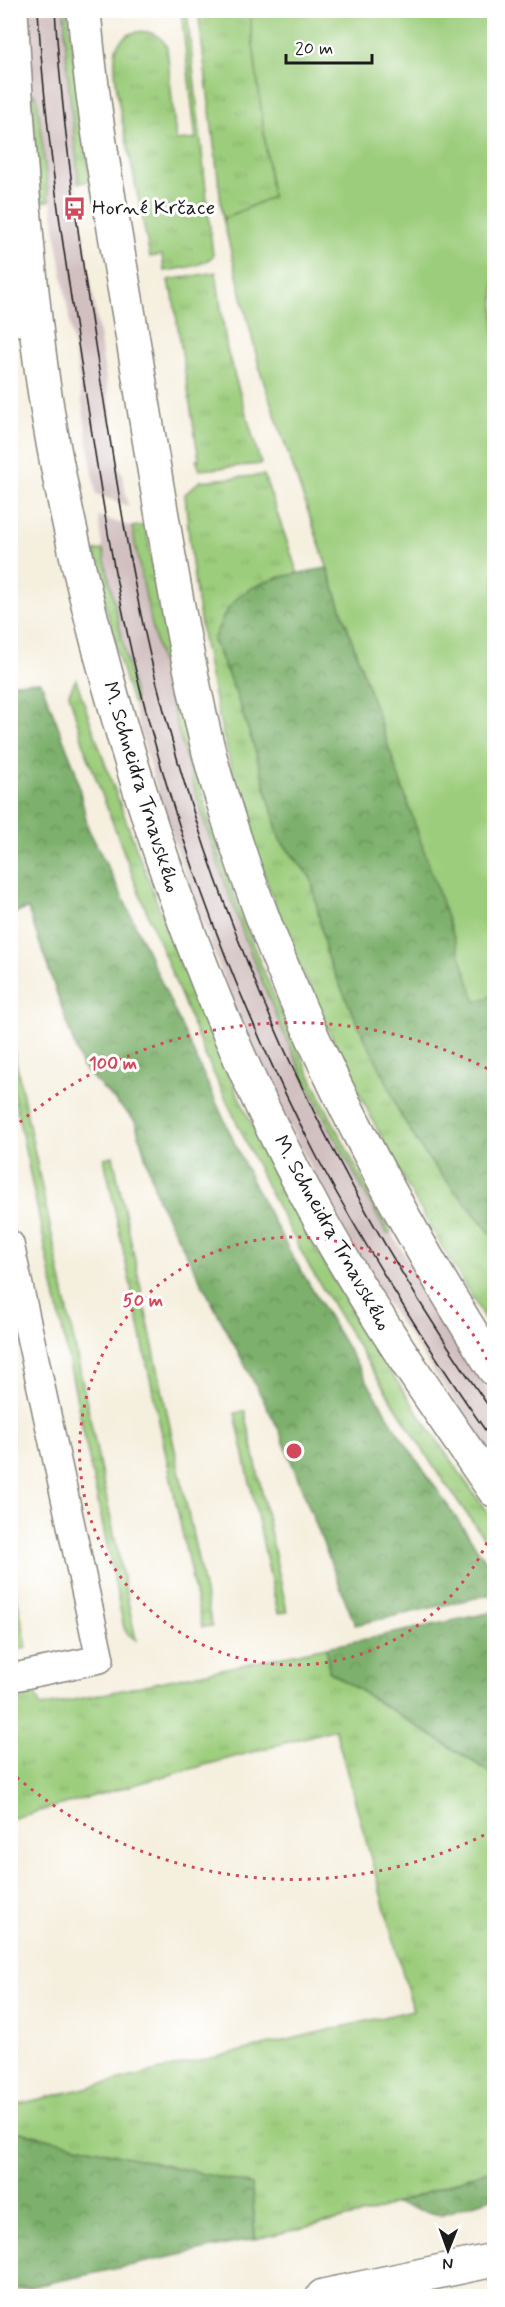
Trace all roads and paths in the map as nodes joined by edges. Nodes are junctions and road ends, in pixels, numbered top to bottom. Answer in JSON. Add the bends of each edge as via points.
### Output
{"nodes":[{"id":1,"x":11,"y":10,"type":"edge"},
{"id":2,"x":84,"y":10,"type":"edge"},
{"id":3,"x":23,"y":322,"type":"edge"},
{"id":4,"x":10,"y":1244,"type":"edge"},
{"id":5,"x":495,"y":1369,"type":"edge"},
{"id":6,"x":495,"y":1490,"type":"edge"},
{"id":7,"x":10,"y":1678,"type":"edge"},
{"id":8,"x":495,"y":2260,"type":"edge"},
{"id":9,"x":323,"y":2296,"type":"edge"}],
"edges":[{"from":1,"to":3,"type":"main road","name":"M. Schneidra Trnavského","via":[[26,233]]},
{"from":2,"to":5,"type":"main road","via":[[96,109],[179,615],[217,783],[259,909],[313,1039],[396,1204]]},
{"from":3,"to":6,"type":"main road","name":"M. Schneidra Trnavského","via":[[96,638],[144,808],[193,945],[256,1093],[313,1207],[393,1344]]},
{"from":4,"to":7,"type":"street","via":[[100,1659]]},
{"from":8,"to":9,"type":"main road"}]}
